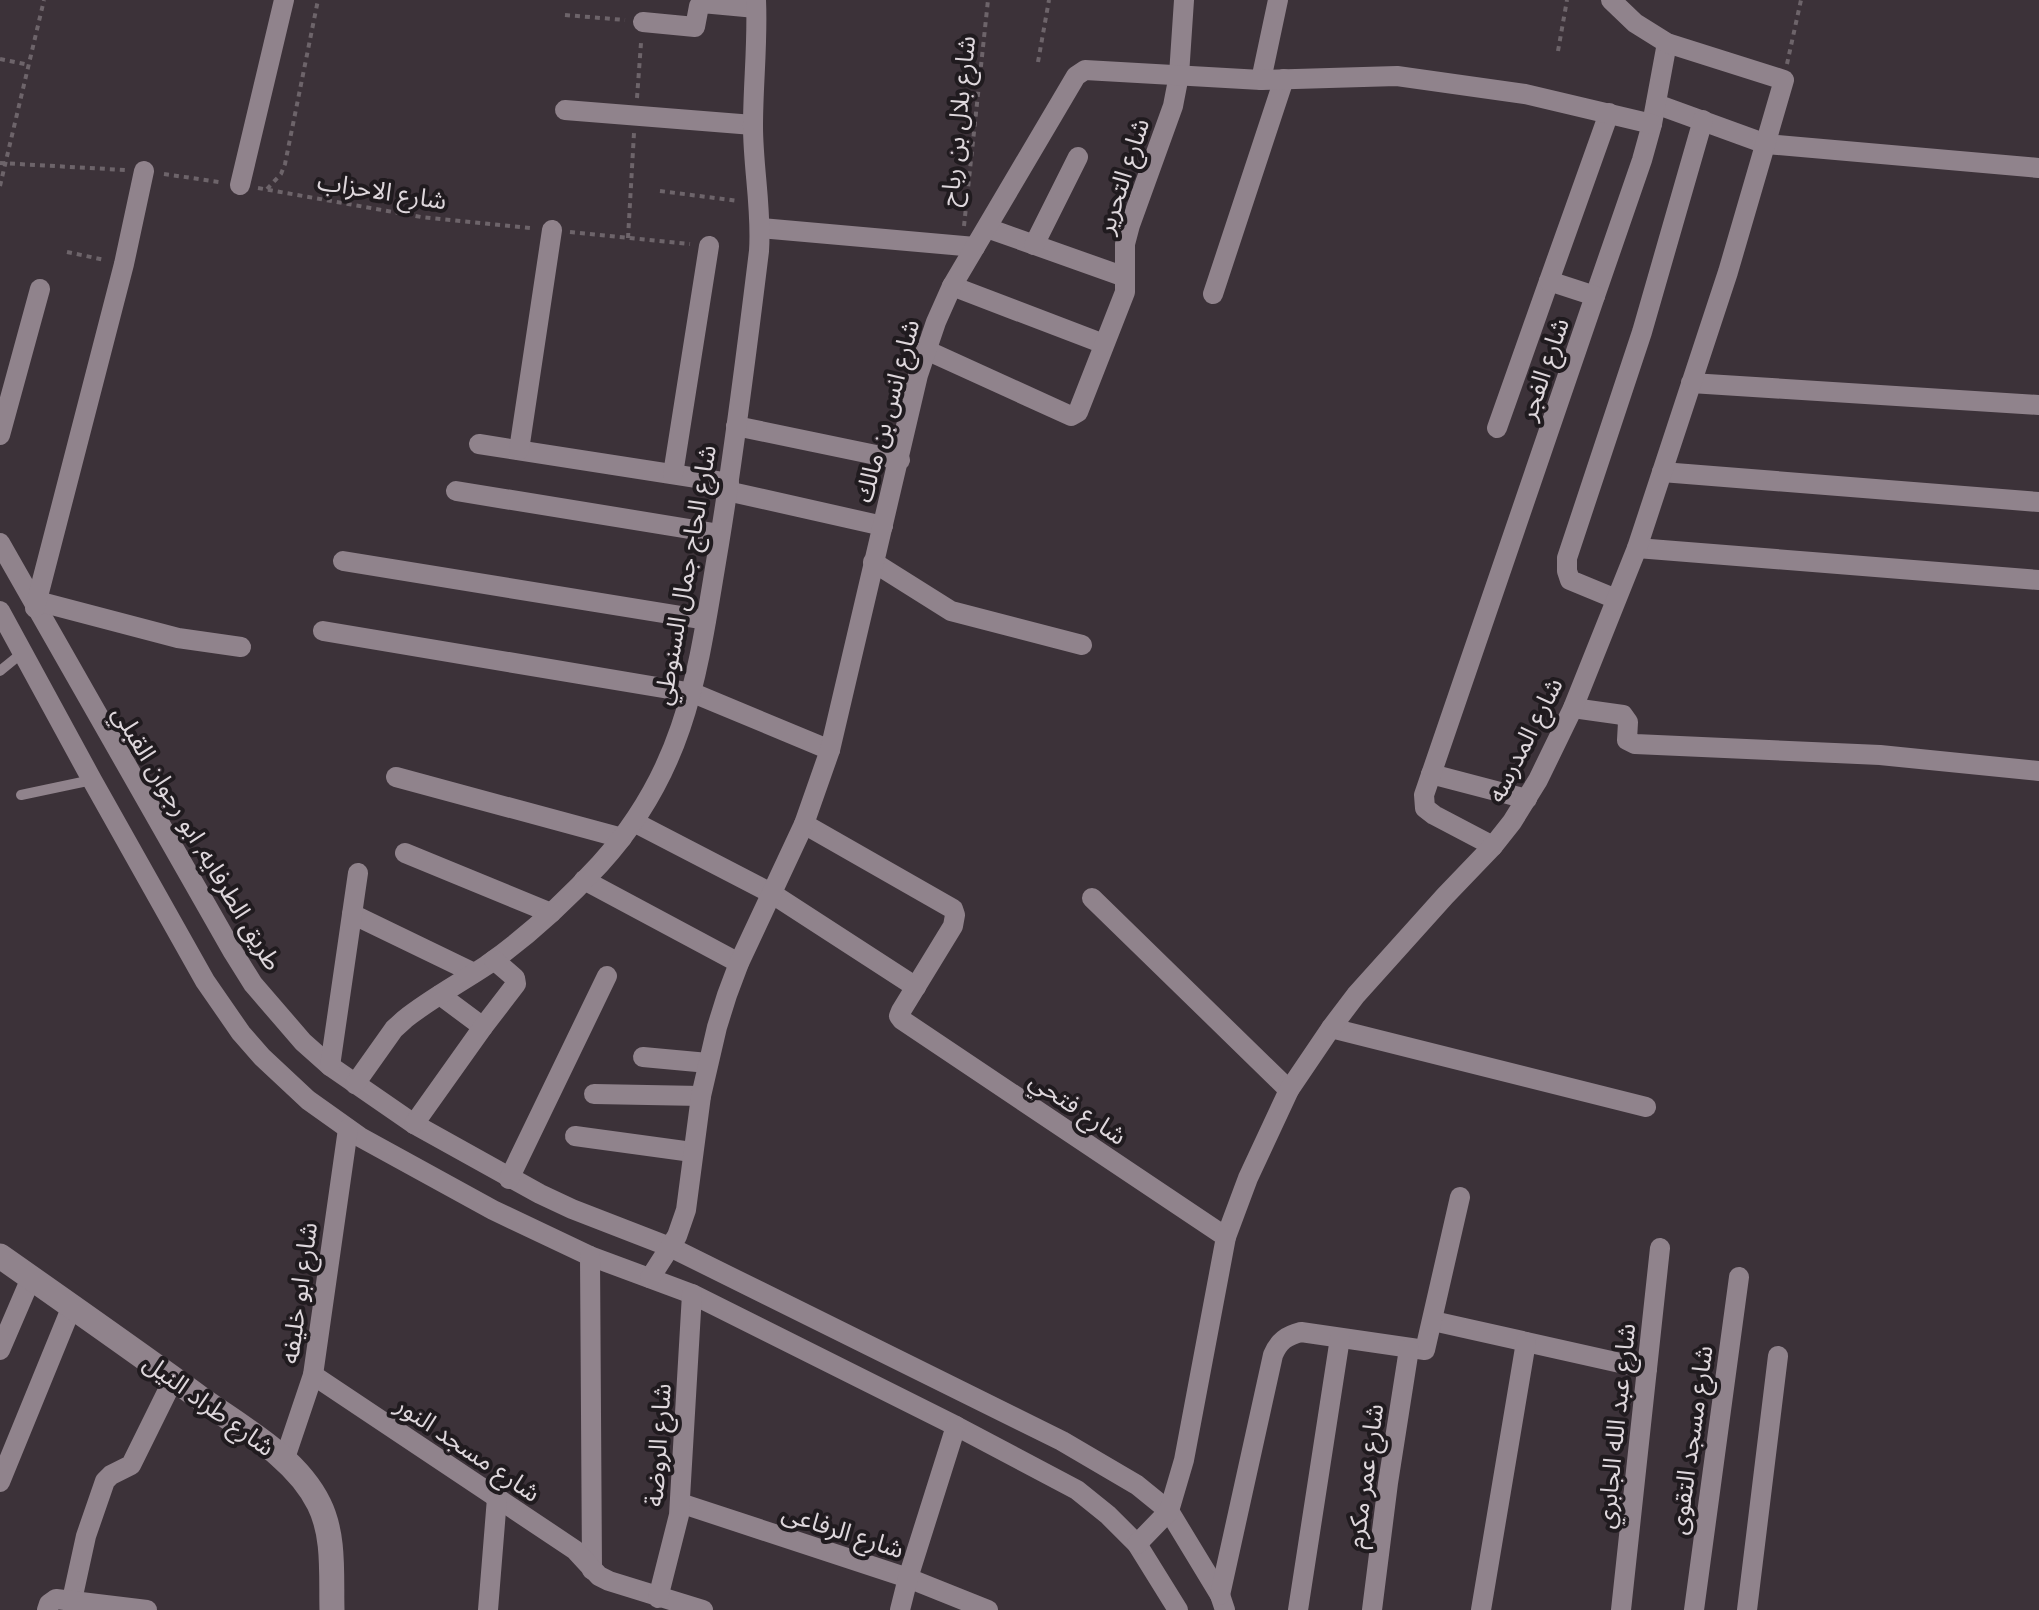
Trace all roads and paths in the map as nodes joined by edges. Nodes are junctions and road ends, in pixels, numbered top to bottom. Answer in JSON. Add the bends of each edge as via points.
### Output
{"nodes":[{"id":1,"x":44,"y":0,"type":"edge"},
{"id":2,"x":284,"y":0,"type":"edge"},
{"id":3,"x":318,"y":0,"type":"edge"},
{"id":4,"x":988,"y":0,"type":"edge"},
{"id":5,"x":1049,"y":0,"type":"edge"},
{"id":6,"x":1184,"y":0,"type":"edge"},
{"id":7,"x":1278,"y":0,"type":"edge"},
{"id":8,"x":1567,"y":0,"type":"edge"},
{"id":9,"x":1610,"y":0,"type":"edge"},
{"id":10,"x":1802,"y":0,"type":"edge"},
{"id":11,"x":756,"y":4,"type":"edge"},
{"id":12,"x":565,"y":16,"type":"dead end"},
{"id":13,"x":643,"y":22,"type":"joint"},
{"id":14,"x":1667,"y":42,"type":"junction"},
{"id":15,"x":1558,"y":51,"type":"dead end"},
{"id":16,"x":0,"y":59,"type":"edge"},
{"id":17,"x":1038,"y":62,"type":"dead end"},
{"id":18,"x":29,"y":65,"type":"junction"},
{"id":19,"x":1180,"y":74,"type":"junction"},
{"id":20,"x":1284,"y":79,"type":"junction"},
{"id":21,"x":1260,"y":80,"type":"junction"},
{"id":22,"x":1784,"y":80,"type":"junction"},
{"id":23,"x":565,"y":110,"type":"dead end"},
{"id":24,"x":1609,"y":113,"type":"junction"},
{"id":25,"x":1654,"y":114,"type":"junction"},
{"id":26,"x":1704,"y":120,"type":"junction"},
{"id":27,"x":753,"y":125,"type":"junction"},
{"id":28,"x":1766,"y":144,"type":"junction"},
{"id":29,"x":1078,"y":157,"type":"dead end"},
{"id":30,"x":3,"y":163,"type":"edge"},
{"id":31,"x":2039,"y":168,"type":"edge"},
{"id":32,"x":144,"y":171,"type":"junction"},
{"id":33,"x":240,"y":185,"type":"junction"},
{"id":34,"x":0,"y":186,"type":"edge"},
{"id":35,"x":267,"y":189,"type":"junction"},
{"id":36,"x":660,"y":191,"type":"dead end"},
{"id":37,"x":758,"y":204,"type":"junction"},
{"id":38,"x":761,"y":228,"type":"junction"},
{"id":39,"x":987,"y":228,"type":"junction"},
{"id":40,"x":552,"y":230,"type":"junction"},
{"id":41,"x":1034,"y":245,"type":"junction"},
{"id":42,"x":709,"y":246,"type":"joint"},
{"id":43,"x":969,"y":246,"type":"junction"},
{"id":44,"x":67,"y":252,"type":"dead end"},
{"id":45,"x":124,"y":264,"type":"junction"},
{"id":46,"x":1125,"y":277,"type":"junction"},
{"id":47,"x":1549,"y":280,"type":"junction"},
{"id":48,"x":952,"y":286,"type":"junction"},
{"id":49,"x":40,"y":289,"type":"dead end"},
{"id":50,"x":1213,"y":294,"type":"dead end"},
{"id":51,"x":1595,"y":296,"type":"junction"},
{"id":52,"x":1104,"y":344,"type":"junction"},
{"id":53,"x":926,"y":350,"type":"junction"},
{"id":54,"x":1691,"y":383,"type":"junction"},
{"id":55,"x":2039,"y":405,"type":"edge"},
{"id":56,"x":736,"y":426,"type":"junction"},
{"id":57,"x":1498,"y":428,"type":"dead end"},
{"id":58,"x":0,"y":435,"type":"edge"},
{"id":59,"x":478,"y":444,"type":"dead end"},
{"id":60,"x":519,"y":450,"type":"junction"},
{"id":61,"x":900,"y":460,"type":"junction"},
{"id":62,"x":1662,"y":472,"type":"junction"},
{"id":63,"x":673,"y":474,"type":"junction"},
{"id":64,"x":728,"y":487,"type":"junction"},
{"id":65,"x":456,"y":490,"type":"dead end"},
{"id":66,"x":2039,"y":502,"type":"edge"},
{"id":67,"x":882,"y":526,"type":"junction"},
{"id":68,"x":720,"y":534,"type":"junction"},
{"id":69,"x":0,"y":544,"type":"edge"},
{"id":70,"x":1637,"y":548,"type":"junction"},
{"id":71,"x":344,"y":562,"type":"dead end"},
{"id":72,"x":873,"y":562,"type":"junction"},
{"id":73,"x":2039,"y":580,"type":"edge"},
{"id":74,"x":1616,"y":599,"type":"junction"},
{"id":75,"x":36,"y":604,"type":"junction"},
{"id":76,"x":0,"y":611,"type":"edge"},
{"id":77,"x":706,"y":620,"type":"junction"},
{"id":78,"x":323,"y":630,"type":"dead end"},
{"id":79,"x":1082,"y":645,"type":"dead end"},
{"id":80,"x":241,"y":647,"type":"dead end"},
{"id":81,"x":22,"y":652,"type":"junction"},
{"id":82,"x":0,"y":671,"type":"edge"},
{"id":83,"x":692,"y":694,"type":"junction"},
{"id":84,"x":1573,"y":708,"type":"junction"},
{"id":85,"x":830,"y":750,"type":"junction"},
{"id":86,"x":2039,"y":771,"type":"edge"},
{"id":87,"x":1431,"y":774,"type":"junction"},
{"id":88,"x":396,"y":777,"type":"dead end"},
{"id":89,"x":92,"y":780,"type":"junction"},
{"id":90,"x":21,"y":795,"type":"dead end"},
{"id":91,"x":1527,"y":799,"type":"junction"},
{"id":92,"x":804,"y":824,"type":"junction"},
{"id":93,"x":628,"y":830,"type":"junction"},
{"id":94,"x":1493,"y":846,"type":"junction"},
{"id":95,"x":405,"y":853,"type":"dead end"},
{"id":96,"x":358,"y":873,"type":"dead end"},
{"id":97,"x":584,"y":880,"type":"junction"},
{"id":98,"x":772,"y":893,"type":"junction"},
{"id":99,"x":1092,"y":898,"type":"dead end"},
{"id":100,"x":551,"y":913,"type":"junction"},
{"id":101,"x":352,"y":914,"type":"junction"},
{"id":102,"x":494,"y":960,"type":"junction"},
{"id":103,"x":739,"y":963,"type":"junction"},
{"id":104,"x":474,"y":973,"type":"junction"},
{"id":105,"x":607,"y":976,"type":"dead end"},
{"id":106,"x":916,"y":988,"type":"junction"},
{"id":107,"x":440,"y":995,"type":"junction"},
{"id":108,"x":482,"y":1027,"type":"junction"},
{"id":109,"x":1331,"y":1028,"type":"junction"},
{"id":110,"x":643,"y":1057,"type":"dead end"},
{"id":111,"x":708,"y":1063,"type":"junction"},
{"id":112,"x":330,"y":1066,"type":"junction"},
{"id":113,"x":355,"y":1084,"type":"junction"},
{"id":114,"x":1289,"y":1090,"type":"junction"},
{"id":115,"x":594,"y":1094,"type":"dead end"},
{"id":116,"x":700,"y":1096,"type":"junction"},
{"id":117,"x":1646,"y":1107,"type":"dead end"},
{"id":118,"x":414,"y":1124,"type":"junction"},
{"id":119,"x":348,"y":1129,"type":"junction"},
{"id":120,"x":575,"y":1136,"type":"dead end"},
{"id":121,"x":692,"y":1152,"type":"junction"},
{"id":122,"x":509,"y":1179,"type":"junction"},
{"id":123,"x":1460,"y":1198,"type":"dead end"},
{"id":124,"x":1226,"y":1238,"type":"junction"},
{"id":125,"x":670,"y":1247,"type":"junction"},
{"id":126,"x":1660,"y":1248,"type":"dead end"},
{"id":127,"x":0,"y":1256,"type":"edge"},
{"id":128,"x":590,"y":1256,"type":"junction"},
{"id":129,"x":1739,"y":1277,"type":"dead end"},
{"id":130,"x":32,"y":1278,"type":"junction"},
{"id":131,"x":650,"y":1278,"type":"junction"},
{"id":132,"x":692,"y":1294,"type":"junction"},
{"id":133,"x":72,"y":1306,"type":"junction"},
{"id":134,"x":1433,"y":1321,"type":"junction"},
{"id":135,"x":1340,"y":1338,"type":"junction"},
{"id":136,"x":1526,"y":1342,"type":"junction"},
{"id":137,"x":1417,"y":1349,"type":"junction"},
{"id":138,"x":0,"y":1350,"type":"edge"},
{"id":139,"x":1778,"y":1356,"type":"dead end"},
{"id":140,"x":1647,"y":1369,"type":"junction"},
{"id":141,"x":313,"y":1375,"type":"junction"},
{"id":142,"x":174,"y":1378,"type":"junction"},
{"id":143,"x":956,"y":1426,"type":"junction"},
{"id":144,"x":284,"y":1461,"type":"junction"},
{"id":145,"x":0,"y":1482,"type":"edge"},
{"id":146,"x":497,"y":1498,"type":"junction"},
{"id":147,"x":680,"y":1503,"type":"junction"},
{"id":148,"x":1170,"y":1511,"type":"junction"},
{"id":149,"x":1137,"y":1544,"type":"junction"},
{"id":150,"x":592,"y":1570,"type":"junction"},
{"id":151,"x":908,"y":1578,"type":"junction"},
{"id":152,"x":72,"y":1600,"type":"junction"},
{"id":153,"x":656,"y":1602,"type":"edge"},
{"id":154,"x":1223,"y":1603,"type":"edge"},
{"id":155,"x":136,"y":1609,"type":"edge"},
{"id":156,"x":47,"y":1610,"type":"edge"},
{"id":157,"x":332,"y":1610,"type":"edge"},
{"id":158,"x":488,"y":1610,"type":"edge"},
{"id":159,"x":702,"y":1610,"type":"edge"},
{"id":160,"x":900,"y":1610,"type":"edge"},
{"id":161,"x":988,"y":1610,"type":"edge"},
{"id":162,"x":1178,"y":1610,"type":"edge"},
{"id":163,"x":1298,"y":1610,"type":"edge"},
{"id":164,"x":1372,"y":1610,"type":"edge"},
{"id":165,"x":1481,"y":1610,"type":"edge"},
{"id":166,"x":1621,"y":1610,"type":"edge"},
{"id":167,"x":1694,"y":1610,"type":"edge"},
{"id":168,"x":1747,"y":1610,"type":"edge"}],
"edges":[{"from":1,"to":18,"type":"path"},
{"from":2,"to":33,"type":"street"},
{"from":3,"to":35,"type":"path","via":[[285,164]]},
{"from":4,"to":43,"type":"path","name":"شارع بلال بن رباح"},
{"from":5,"to":17,"type":"path"},
{"from":6,"to":19,"type":"street","name":"شارع التحرير"},
{"from":7,"to":21,"type":"street"},
{"from":8,"to":15,"type":"path"},
{"from":9,"to":14,"type":"street"},
{"from":10,"to":22,"type":"path"},
{"from":11,"to":13,"type":"street","via":[[702,3],[696,27]]},
{"from":11,"to":27,"type":"street","name":"شارع الحاج جمال السنوطي"},
{"from":12,"to":13,"type":"path"},
{"from":14,"to":22,"type":"street"},
{"from":14,"to":25,"type":"street"},
{"from":16,"to":18,"type":"path"},
{"from":18,"to":30,"type":"path"},
{"from":19,"to":21,"type":"street","name":"شارع انس بن مالك"},
{"from":19,"to":39,"type":"street","name":"شارع انس بن مالك","via":[[1081,72]]},
{"from":19,"to":46,"type":"street","name":"شارع التحرير","via":[[1130,225]]},
{"from":20,"to":21,"type":"street","name":"شارع انس بن مالك"},
{"from":20,"to":24,"type":"street","name":"شارع انس بن مالك","via":[[1398,76]]},
{"from":20,"to":50,"type":"street"},
{"from":22,"to":28,"type":"street","name":"شارع المدرسه"},
{"from":23,"to":27,"type":"street"},
{"from":24,"to":25,"type":"street","name":"شارع انس بن مالك"},
{"from":24,"to":47,"type":"street","name":"شارع الفجر"},
{"from":25,"to":26,"type":"street","name":"شارع انس بن مالك"},
{"from":25,"to":51,"type":"street"},
{"from":26,"to":28,"type":"street","name":"شارع انس بن مالك"},
{"from":26,"to":74,"type":"street","via":[[1568,558],[1570,580]]},
{"from":27,"to":37,"type":"street","name":"شارع الحاج جمال السنوطي"},
{"from":28,"to":31,"type":"street","name":"شارع انس بن مالك"},
{"from":28,"to":54,"type":"street","name":"شارع المدرسه"},
{"from":29,"to":41,"type":"street"},
{"from":30,"to":32,"type":"path","name":"شارع الاحزاب"},
{"from":30,"to":34,"type":"path"},
{"from":32,"to":33,"type":"path","name":"شارع الاحزاب"},
{"from":32,"to":45,"type":"street"},
{"from":33,"to":35,"type":"path","name":"شارع الاحزاب"},
{"from":35,"to":40,"type":"path","name":"شارع الاحزاب","via":[[421,217]]},
{"from":36,"to":37,"type":"path"},
{"from":37,"to":38,"type":"street","name":"شارع الحاج جمال السنوطي"},
{"from":38,"to":43,"type":"street"},
{"from":38,"to":56,"type":"street","name":"شارع الحاج جمال السنوطي"},
{"from":39,"to":41,"type":"street"},
{"from":39,"to":43,"type":"street","name":"شارع انس بن مالك"},
{"from":40,"to":42,"type":"path","name":"شارع الاحزاب"},
{"from":40,"to":60,"type":"street"},
{"from":41,"to":46,"type":"street"},
{"from":42,"to":63,"type":"street"},
{"from":43,"to":48,"type":"street","name":"شارع انس بن مالك"},
{"from":44,"to":45,"type":"path"},
{"from":45,"to":75,"type":"street"},
{"from":46,"to":52,"type":"street","name":"شارع التحرير"},
{"from":47,"to":51,"type":"street","name":"شارع الفجر"},
{"from":47,"to":57,"type":"street"},
{"from":48,"to":52,"type":"street"},
{"from":48,"to":53,"type":"street","name":"شارع انس بن مالك"},
{"from":49,"to":58,"type":"street"},
{"from":51,"to":87,"type":"street","name":"شارع الفجر"},
{"from":52,"to":53,"type":"street","name":"شارع التحرير","via":[[1071,416]]},
{"from":53,"to":61,"type":"street","name":"شارع انس بن مالك"},
{"from":54,"to":55,"type":"street"},
{"from":54,"to":62,"type":"street","name":"شارع المدرسه"},
{"from":56,"to":61,"type":"street"},
{"from":56,"to":64,"type":"street","name":"شارع الحاج جمال السنوطي"},
{"from":59,"to":60,"type":"street"},
{"from":60,"to":63,"type":"street"},
{"from":61,"to":67,"type":"street","name":"شارع انس بن مالك"},
{"from":62,"to":66,"type":"street"},
{"from":62,"to":70,"type":"street","name":"شارع المدرسه"},
{"from":63,"to":64,"type":"street"},
{"from":64,"to":67,"type":"street"},
{"from":64,"to":68,"type":"street","name":"شارع الحاج جمال السنوطي"},
{"from":65,"to":68,"type":"street"},
{"from":67,"to":72,"type":"street","name":"شارع انس بن مالك"},
{"from":68,"to":77,"type":"street","name":"شارع الحاج جمال السنوطي"},
{"from":69,"to":75,"type":"street","name":"طريق الطرفايه, ابو رجوان القبلي"},
{"from":70,"to":73,"type":"street"},
{"from":70,"to":74,"type":"street","name":"شارع المدرسه"},
{"from":71,"to":77,"type":"street"},
{"from":72,"to":79,"type":"street","via":[[952,610]]},
{"from":72,"to":85,"type":"street","name":"شارع انس بن مالك"},
{"from":74,"to":84,"type":"street","name":"شارع المدرسه"},
{"from":75,"to":80,"type":"street"},
{"from":75,"to":112,"type":"street","name":"طريق الطرفايه, ابو رجوان القبلي","via":[[253,984]]},
{"from":76,"to":81,"type":"street"},
{"from":77,"to":83,"type":"street","name":"شارع الحاج جمال السنوطي"},
{"from":78,"to":83,"type":"street"},
{"from":81,"to":82,"type":"lane"},
{"from":81,"to":89,"type":"street"},
{"from":83,"to":85,"type":"street"},
{"from":83,"to":93,"type":"street","name":"شارع الحاج جمال السنوطي","via":[[663,773]]},
{"from":84,"to":86,"type":"street","via":[[1622,715],[1627,740],[1635,744],[1880,755]]},
{"from":84,"to":91,"type":"street","name":"شارع المدرسه"},
{"from":85,"to":92,"type":"street","name":"شارع انس بن مالك"},
{"from":87,"to":91,"type":"street"},
{"from":87,"to":94,"type":"street","via":[[1425,808]]},
{"from":88,"to":93,"type":"street"},
{"from":89,"to":90,"type":"lane"},
{"from":89,"to":119,"type":"street","via":[[231,1020],[284,1080]]},
{"from":91,"to":94,"type":"street","name":"شارع المدرسه"},
{"from":92,"to":98,"type":"street","name":"شارع انس بن مالك"},
{"from":92,"to":106,"type":"street","via":[[952,908],[953,926]]},
{"from":93,"to":97,"type":"street","name":"شارع الحاج جمال السنوطي"},
{"from":93,"to":98,"type":"street"},
{"from":94,"to":109,"type":"street","name":"شارع المدرسه"},
{"from":95,"to":100,"type":"street"},
{"from":96,"to":101,"type":"street"},
{"from":97,"to":100,"type":"street","name":"شارع الحاج جمال السنوطي"},
{"from":97,"to":103,"type":"street"},
{"from":98,"to":103,"type":"street","name":"شارع انس بن مالك"},
{"from":98,"to":106,"type":"street"},
{"from":99,"to":114,"type":"street"},
{"from":100,"to":102,"type":"street","name":"شارع الحاج جمال السنوطي"},
{"from":101,"to":104,"type":"street"},
{"from":101,"to":112,"type":"street"},
{"from":102,"to":104,"type":"street","name":"شارع الحاج جمال السنوطي"},
{"from":102,"to":108,"type":"street","via":[[517,983]]},
{"from":103,"to":111,"type":"street","name":"شارع انس بن مالك"},
{"from":104,"to":107,"type":"street","name":"شارع الحاج جمال السنوطي"},
{"from":105,"to":122,"type":"street"},
{"from":106,"to":124,"type":"street","name":"شارع فتحي","via":[[902,1020]]},
{"from":107,"to":108,"type":"street"},
{"from":107,"to":113,"type":"street","name":"شارع الحاج جمال السنوطي","via":[[394,1029]]},
{"from":108,"to":118,"type":"street"},
{"from":109,"to":114,"type":"street","name":"شارع المدرسه"},
{"from":109,"to":117,"type":"street"},
{"from":110,"to":111,"type":"street"},
{"from":111,"to":116,"type":"street","name":"شارع انس بن مالك"},
{"from":112,"to":113,"type":"street","name":"طريق الطرفايه, ابو رجوان القبلي"},
{"from":113,"to":118,"type":"street","name":"طريق الطرفايه, ابو رجوان القبلي"},
{"from":114,"to":124,"type":"street","name":"شارع المدرسه"},
{"from":115,"to":116,"type":"street"},
{"from":116,"to":121,"type":"street","name":"شارع انس بن مالك"},
{"from":118,"to":122,"type":"street","name":"طريق الطرفايه, ابو رجوان القبلي"},
{"from":119,"to":128,"type":"street"},
{"from":119,"to":141,"type":"street","name":"شارع ابو خليفه"},
{"from":120,"to":121,"type":"street"},
{"from":121,"to":125,"type":"street","name":"شارع انس بن مالك","via":[[686,1210]]},
{"from":122,"to":125,"type":"street","name":"طريق الطرفايه, ابو رجوان القبلي"},
{"from":123,"to":134,"type":"street","name":"شارع عمر مكرم"},
{"from":124,"to":148,"type":"street","name":"شارع المدرسه"},
{"from":125,"to":131,"type":"street","name":"شارع انس بن مالك"},
{"from":125,"to":148,"type":"street","name":"طريق الطرفايه, ابو رجوان القبلي","via":[[1062,1440]]},
{"from":126,"to":140,"type":"street","name":"شارع عبد الله الجابري"},
{"from":127,"to":130,"type":"street","name":"شارع طراد النيل"},
{"from":128,"to":131,"type":"street"},
{"from":128,"to":150,"type":"street"},
{"from":129,"to":167,"type":"street","name":"شارع مسجد التقوى"},
{"from":130,"to":133,"type":"street","name":"شارع طراد النيل"},
{"from":130,"to":138,"type":"street"},
{"from":131,"to":132,"type":"street"},
{"from":132,"to":143,"type":"street"},
{"from":132,"to":147,"type":"street","name":"شارع الروضة"},
{"from":133,"to":142,"type":"street","name":"شارع طراد النيل"},
{"from":133,"to":145,"type":"street"},
{"from":134,"to":136,"type":"street"},
{"from":134,"to":137,"type":"street","name":"شارع عمر مكرم"},
{"from":135,"to":137,"type":"street"},
{"from":135,"to":154,"type":"street","via":[[1300,1332],[1278,1343]]},
{"from":135,"to":163,"type":"street"},
{"from":136,"to":140,"type":"street"},
{"from":136,"to":165,"type":"street"},
{"from":137,"to":164,"type":"street","name":"شارع عمر مكرم","via":[[1388,1482]]},
{"from":139,"to":168,"type":"street"},
{"from":140,"to":166,"type":"street","name":"شارع عبد الله الجابري"},
{"from":141,"to":144,"type":"street","name":"شارع ابو خليفه"},
{"from":141,"to":146,"type":"street","name":"شارع مسجد النور"},
{"from":142,"to":144,"type":"street","name":"شارع طراد النيل"},
{"from":142,"to":152,"type":"street","via":[[131,1465],[105,1481]]},
{"from":143,"to":149,"type":"street","via":[[1077,1490]]},
{"from":143,"to":151,"type":"street"},
{"from":144,"to":157,"type":"street","name":"شارع طراد النيل","via":[[305,1479],[321,1508]]},
{"from":146,"to":150,"type":"street","name":"شارع مسجد النور","via":[[575,1550]]},
{"from":146,"to":158,"type":"street"},
{"from":147,"to":151,"type":"street","name":"شارع الرفاعى"},
{"from":147,"to":153,"type":"street","name":"شارع الروضة"},
{"from":148,"to":149,"type":"street","name":"شارع المدرسه"},
{"from":148,"to":154,"type":"street"},
{"from":149,"to":162,"type":"street"},
{"from":150,"to":153,"type":"street","name":"شارع مسجد النور"},
{"from":151,"to":160,"type":"street"},
{"from":151,"to":161,"type":"street","name":"شارع الرفاعى"},
{"from":152,"to":155,"type":"street"},
{"from":152,"to":156,"type":"street","via":[[56,1599]]},
{"from":153,"to":159,"type":"street","name":"شارع مسجد النور"}]}
